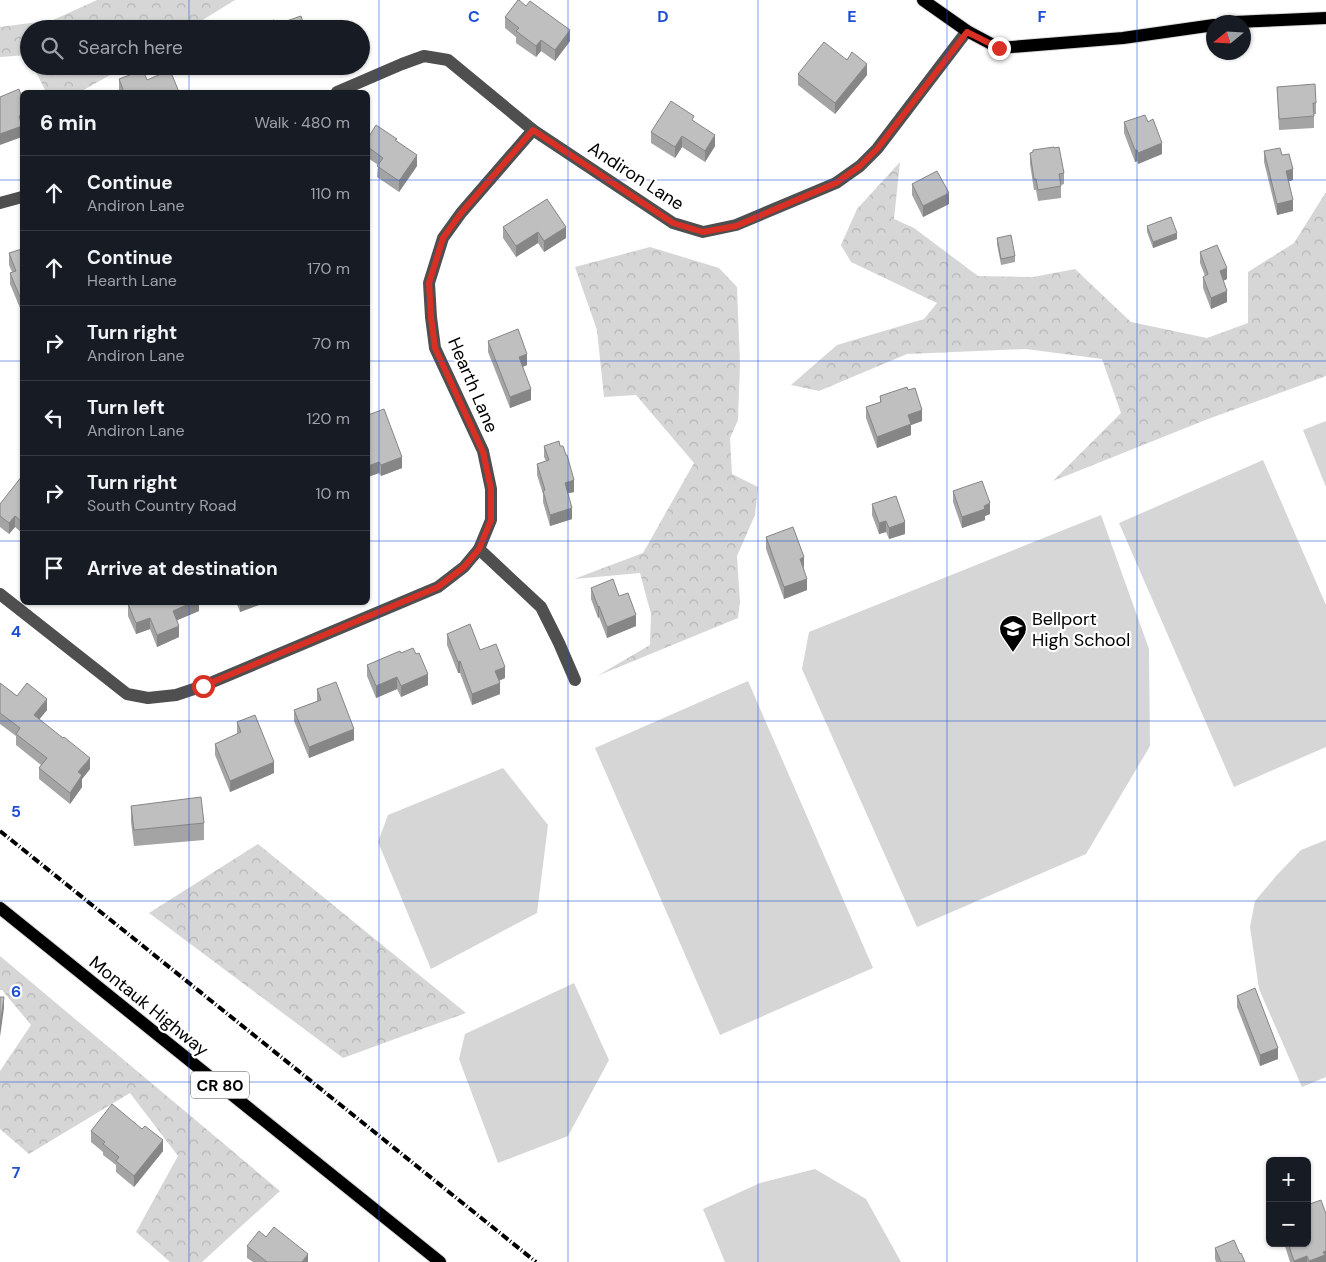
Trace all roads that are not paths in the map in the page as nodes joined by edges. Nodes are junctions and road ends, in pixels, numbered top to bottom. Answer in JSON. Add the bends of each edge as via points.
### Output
{"nodes":[{"id":1,"x":923,"y":0,"type":"edge"},
{"id":2,"x":1326,"y":18,"type":"edge"},
{"id":3,"x":1251,"y":21,"type":"edge"},
{"id":4,"x":1206,"y":26,"type":"edge"},
{"id":5,"x":967,"y":32,"type":"junction"},
{"id":6,"x":342,"y":90,"type":"edge"},
{"id":7,"x":533,"y":130,"type":"junction"},
{"id":8,"x":20,"y":198,"type":"edge"},
{"id":9,"x":0,"y":203,"type":"edge"},
{"id":10,"x":479,"y":549,"type":"junction"},
{"id":11,"x":0,"y":594,"type":"edge"},
{"id":12,"x":575,"y":680,"type":"dead end"},
{"id":13,"x":0,"y":908,"type":"edge"},
{"id":14,"x":440,"y":1262,"type":"edge"}],
"edges":[{"from":1,"to":5,"type":"main road"},
{"from":2,"to":3,"type":"main road"},
{"from":4,"to":5,"type":"main road","via":[[1123,38],[999,48]]},
{"from":5,"to":7,"type":"street","name":"Andiron Lane","via":[[877,149],[860,166],[836,183],[736,226],[703,232],[673,223]]},
{"from":6,"to":7,"type":"street","name":"Andiron Lane","via":[[424,56],[448,60]]},
{"from":7,"to":10,"type":"street","name":"Hearth Lane","via":[[443,238],[429,283],[435,348],[483,452],[491,489],[491,520]]},
{"from":8,"to":9,"type":"street"},
{"from":10,"to":11,"type":"street","via":[[464,567],[438,587],[203,686],[176,695],[148,698],[127,694]]},
{"from":10,"to":12,"type":"street","via":[[541,607]]},
{"from":13,"to":14,"type":"main road","name":"Montauk Highway","number":"CR 80"}]}
